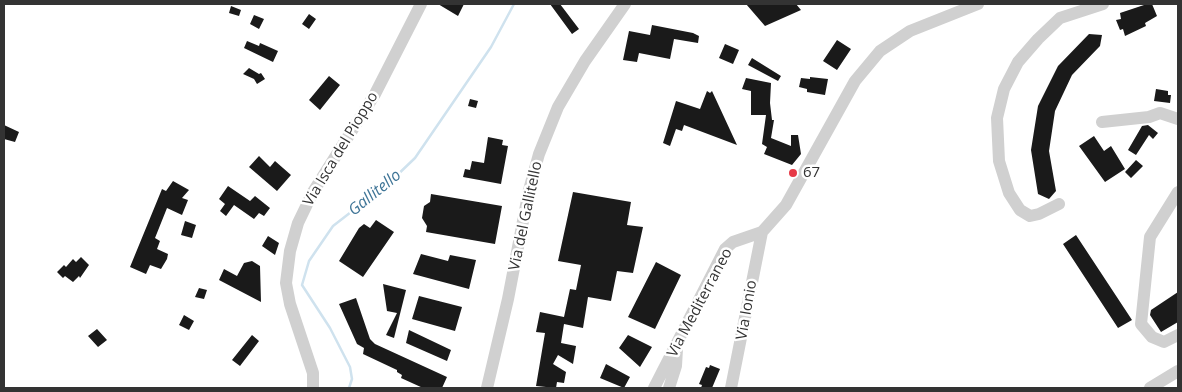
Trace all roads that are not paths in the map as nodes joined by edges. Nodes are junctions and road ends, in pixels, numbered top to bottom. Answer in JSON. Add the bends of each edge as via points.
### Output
{"nodes":[{"id":1,"x":421,"y":4,"type":"edge"},
{"id":2,"x":625,"y":4,"type":"edge"},
{"id":3,"x":978,"y":4,"type":"edge"},
{"id":4,"x":1103,"y":4,"type":"edge"},
{"id":5,"x":1178,"y":118,"type":"edge"},
{"id":6,"x":1102,"y":122,"type":"dead end"},
{"id":7,"x":1178,"y":192,"type":"edge"},
{"id":8,"x":1059,"y":204,"type":"dead end"},
{"id":9,"x":762,"y":232,"type":"junction"},
{"id":10,"x":1178,"y":335,"type":"edge"},
{"id":11,"x":677,"y":344,"type":"junction"},
{"id":12,"x":1178,"y":371,"type":"edge"},
{"id":13,"x":314,"y":388,"type":"edge"},
{"id":14,"x":487,"y":388,"type":"edge"},
{"id":15,"x":654,"y":388,"type":"edge"},
{"id":16,"x":669,"y":388,"type":"edge"},
{"id":17,"x":731,"y":388,"type":"edge"},
{"id":18,"x":1150,"y":388,"type":"edge"}],
"edges":[{"from":1,"to":13,"type":"street","name":"Via Isca del Pioppo","via":[[375,94],[313,192],[298,223],[290,251],[286,284],[313,373]]},
{"from":2,"to":14,"type":"street","name":"Via del Gallitello","via":[[562,100],[539,154]]},
{"from":3,"to":9,"type":"street","name":"Via Mediterraneo","via":[[910,31],[880,51],[855,81],[786,205]]},
{"from":4,"to":8,"type":"street","via":[[1060,18],[1038,39],[1018,62],[1004,89],[997,118],[999,161],[1009,193],[1020,210],[1030,216]]},
{"from":5,"to":6,"type":"street","via":[[1160,113]]},
{"from":7,"to":10,"type":"street","via":[[1150,237],[1141,324],[1152,337],[1164,342]]},
{"from":9,"to":11,"type":"street","name":"Via Mediterraneo","via":[[733,242],[725,249]]},
{"from":9,"to":17,"type":"street","name":"Via Ionio"},
{"from":11,"to":15,"type":"street","name":"Via Mediterraneo"},
{"from":11,"to":16,"type":"street","via":[[676,366]]},
{"from":12,"to":18,"type":"street"}]}
